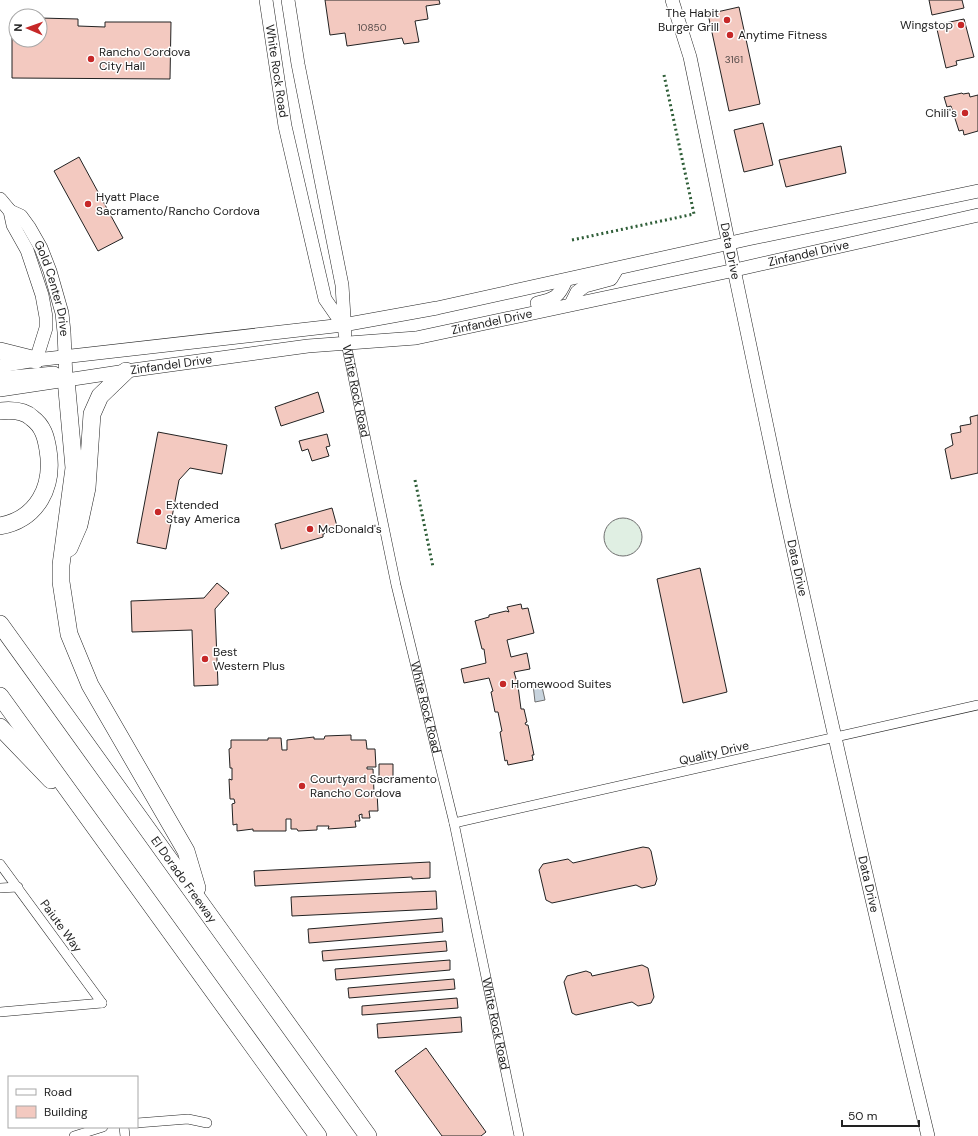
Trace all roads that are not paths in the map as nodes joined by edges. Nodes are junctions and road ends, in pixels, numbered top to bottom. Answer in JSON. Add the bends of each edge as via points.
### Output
{"nodes":[{"id":1,"x":266,"y":0,"type":"edge"},
{"id":2,"x":288,"y":0,"type":"edge"},
{"id":3,"x":672,"y":0,"type":"edge"},
{"id":4,"x":978,"y":191,"type":"edge"},
{"id":5,"x":0,"y":199,"type":"edge"},
{"id":6,"x":10,"y":211,"type":"junction"},
{"id":7,"x":978,"y":215,"type":"edge"},
{"id":8,"x":729,"y":243,"type":"junction"},
{"id":9,"x":617,"y":269,"type":"junction"},
{"id":10,"x":735,"y":270,"type":"junction"},
{"id":11,"x":566,"y":280,"type":"junction"},
{"id":12,"x":571,"y":304,"type":"junction"},
{"id":13,"x":343,"y":325,"type":"junction"},
{"id":14,"x":452,"y":330,"type":"junction"},
{"id":15,"x":346,"y":343,"type":"junction"},
{"id":16,"x":0,"y":351,"type":"edge"},
{"id":17,"x":65,"y":356,"type":"junction"},
{"id":18,"x":36,"y":360,"type":"junction"},
{"id":19,"x":0,"y":366,"type":"edge"},
{"id":20,"x":126,"y":370,"type":"junction"},
{"id":21,"x":0,"y":378,"type":"edge"},
{"id":22,"x":66,"y":379,"type":"junction"},
{"id":23,"x":0,"y":390,"type":"edge"},
{"id":24,"x":0,"y":411,"type":"edge"},
{"id":25,"x":0,"y":526,"type":"edge"},
{"id":26,"x":61,"y":565,"type":"junction"},
{"id":27,"x":0,"y":624,"type":"edge"},
{"id":28,"x":0,"y":696,"type":"edge"},
{"id":29,"x":978,"y":705,"type":"edge"},
{"id":30,"x":0,"y":727,"type":"edge"},
{"id":31,"x":836,"y":738,"type":"junction"},
{"id":32,"x":90,"y":818,"type":"junction"},
{"id":33,"x":454,"y":823,"type":"junction"},
{"id":34,"x":0,"y":864,"type":"edge"},
{"id":35,"x":18,"y":887,"type":"junction"},
{"id":36,"x":0,"y":888,"type":"edge"},
{"id":37,"x":200,"y":900,"type":"junction"},
{"id":38,"x":0,"y":1012,"type":"edge"},
{"id":39,"x":138,"y":1123,"type":"edge"},
{"id":40,"x":207,"y":1123,"type":"dead end"},
{"id":41,"x":100,"y":1128,"type":"edge"},
{"id":42,"x":74,"y":1136,"type":"edge"},
{"id":43,"x":318,"y":1136,"type":"edge"},
{"id":44,"x":368,"y":1136,"type":"edge"},
{"id":45,"x":519,"y":1136,"type":"edge"},
{"id":46,"x":928,"y":1136,"type":"edge"}],
"edges":[{"from":1,"to":13,"type":"main road","name":"White Rock Road","via":[[285,126],[324,299]]},
{"from":2,"to":13,"type":"main road","name":"White Rock Road","via":[[342,285]]},
{"from":3,"to":8,"type":"main road","name":"Data Drive","via":[[690,57]]},
{"from":4,"to":8,"type":"main road","name":"Zinfandel Drive"},
{"from":5,"to":6,"type":"main road","name":"Gold Center Drive"},
{"from":6,"to":17,"type":"main road","name":"Gold Center Drive","via":[[21,216],[29,227],[50,271],[62,313]]},
{"from":6,"to":18,"type":"main road","name":"Gold Center Drive","via":[[13,225],[35,271],[46,317],[45,334]]},
{"from":7,"to":10,"type":"main road","name":"Zinfandel Drive"},
{"from":8,"to":9,"type":"main road","name":"Zinfandel Drive"},
{"from":8,"to":10,"type":"main road","name":"Data Drive"},
{"from":9,"to":11,"type":"main road","name":"Zinfandel Drive"},
{"from":9,"to":12,"type":"main road","via":[[611,279],[585,286],[577,292]]},
{"from":10,"to":12,"type":"main road","name":"Zinfandel Drive"},
{"from":10,"to":31,"type":"main road","name":"Data Drive"},
{"from":11,"to":13,"type":"main road","name":"Zinfandel Drive"},
{"from":11,"to":14,"type":"main road","via":[[556,298],[462,320]]},
{"from":12,"to":14,"type":"main road","name":"Zinfandel Drive"},
{"from":13,"to":15,"type":"main road","name":"White Rock Road"},
{"from":13,"to":17,"type":"main road","name":"Zinfandel Drive"},
{"from":14,"to":15,"type":"main road","name":"Zinfandel Drive","via":[[416,338]]},
{"from":15,"to":20,"type":"main road","name":"Zinfandel Drive"},
{"from":15,"to":33,"type":"street","name":"White Rock Road","via":[[396,585]]},
{"from":16,"to":18,"type":"highway"},
{"from":17,"to":18,"type":"main road","name":"Zinfandel Drive"},
{"from":17,"to":22,"type":"main road","name":"Gold Center Drive"},
{"from":18,"to":19,"type":"main road","name":"Zinfandel Drive"},
{"from":20,"to":22,"type":"main road","name":"Zinfandel Drive"},
{"from":20,"to":26,"type":"highway","via":[[100,396],[92,414],[87,488],[78,525]]},
{"from":21,"to":22,"type":"main road","via":[[54,374]]},
{"from":22,"to":23,"type":"main road","name":"Zinfandel Drive"},
{"from":22,"to":26,"type":"highway","via":[[74,468]]},
{"from":24,"to":25,"type":"highway","via":[[21,412],[32,417],[41,427],[45,436],[50,471],[49,482],[38,504],[18,520]]},
{"from":26,"to":37,"type":"highway","via":[[63,599],[75,653],[90,685],[186,851]]},
{"from":27,"to":37,"type":"highway","name":"El Dorado Freeway"},
{"from":28,"to":32,"type":"highway"},
{"from":29,"to":31,"type":"street","name":"Quality Drive"},
{"from":30,"to":32,"type":"highway"},
{"from":31,"to":33,"type":"street","name":"Quality Drive"},
{"from":31,"to":46,"type":"main road","name":"Data Drive","via":[[866,881]]},
{"from":32,"to":43,"type":"highway"},
{"from":33,"to":45,"type":"street","name":"White Rock Road"},
{"from":34,"to":35,"type":"street","name":"Paiute Way"},
{"from":35,"to":36,"type":"street"},
{"from":35,"to":38,"type":"street","name":"Paiute Way","via":[[102,1003]]},
{"from":37,"to":44,"type":"highway","name":"El Dorado Freeway"},
{"from":39,"to":40,"type":"street","via":[[188,1119]]},
{"from":41,"to":42,"type":"street"}]}
